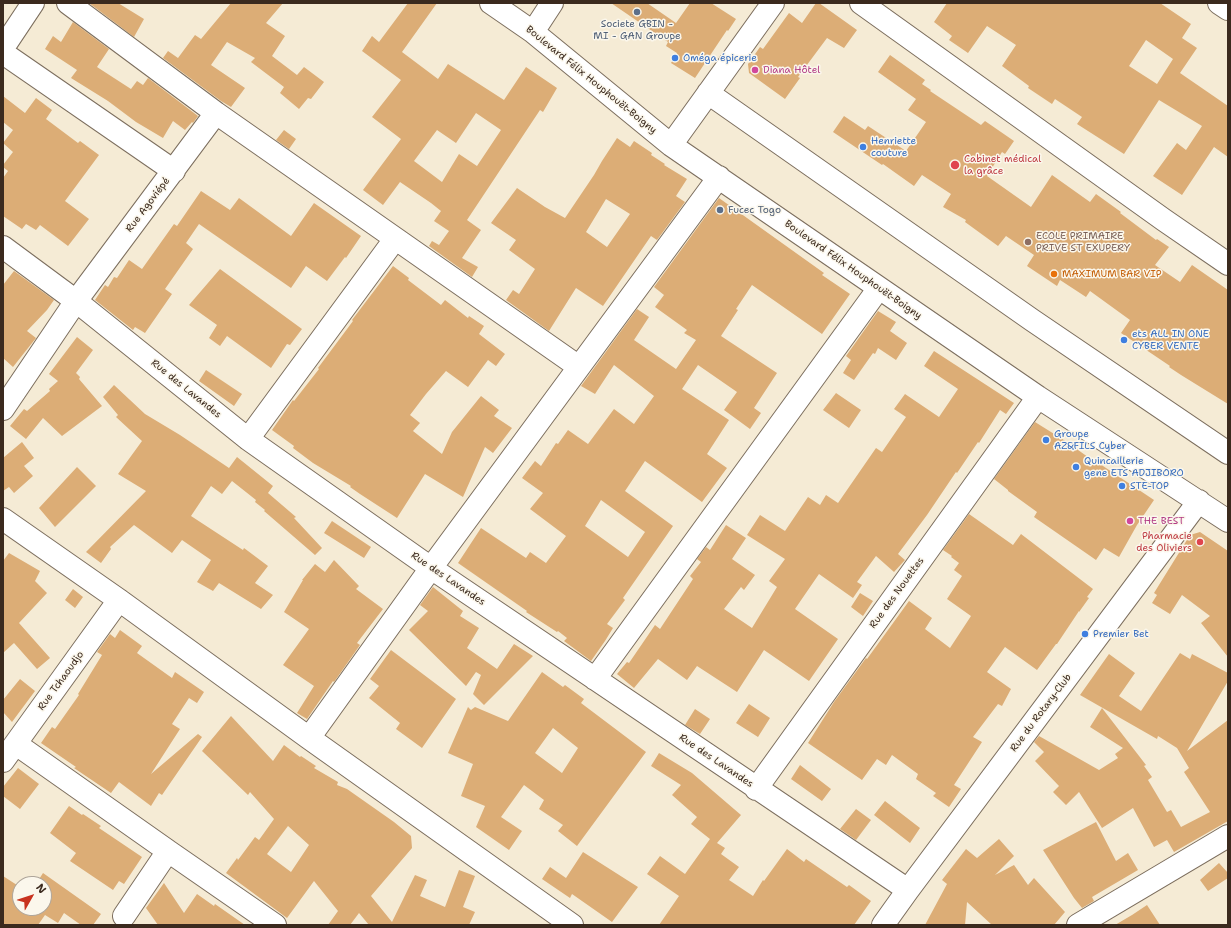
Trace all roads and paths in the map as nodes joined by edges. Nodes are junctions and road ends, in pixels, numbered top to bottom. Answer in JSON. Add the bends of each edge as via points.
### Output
{"nodes":[{"id":1,"x":33,"y":3,"type":"edge"},
{"id":2,"x":68,"y":3,"type":"edge"},
{"id":3,"x":491,"y":3,"type":"edge"},
{"id":4,"x":552,"y":3,"type":"edge"},
{"id":5,"x":773,"y":3,"type":"edge"},
{"id":6,"x":861,"y":3,"type":"edge"},
{"id":7,"x":1219,"y":3,"type":"edge"},
{"id":8,"x":1228,"y":9,"type":"edge"},
{"id":9,"x":533,"y":32,"type":"junction"},
{"id":10,"x":3,"y":48,"type":"edge"},
{"id":11,"x":3,"y":53,"type":"edge"},
{"id":12,"x":708,"y":93,"type":"junction"},
{"id":13,"x":216,"y":113,"type":"junction"},
{"id":14,"x":671,"y":145,"type":"junction"},
{"id":15,"x":174,"y":171,"type":"junction"},
{"id":16,"x":719,"y":177,"type":"junction"},
{"id":17,"x":395,"y":239,"type":"junction"},
{"id":18,"x":3,"y":247,"type":"edge"},
{"id":19,"x":1228,"y":264,"type":"edge"},
{"id":20,"x":879,"y":288,"type":"junction"},
{"id":21,"x":76,"y":301,"type":"junction"},
{"id":22,"x":579,"y":367,"type":"junction"},
{"id":23,"x":1038,"y":397,"type":"junction"},
{"id":24,"x":3,"y":409,"type":"edge"},
{"id":25,"x":248,"y":439,"type":"junction"},
{"id":26,"x":1228,"y":453,"type":"edge"},
{"id":27,"x":1199,"y":501,"type":"junction"},
{"id":28,"x":3,"y":518,"type":"edge"},
{"id":29,"x":1228,"y":521,"type":"edge"},
{"id":30,"x":431,"y":568,"type":"junction"},
{"id":31,"x":119,"y":600,"type":"junction"},
{"id":32,"x":595,"y":679,"type":"junction"},
{"id":33,"x":310,"y":738,"type":"junction"},
{"id":34,"x":16,"y":744,"type":"junction"},
{"id":35,"x":3,"y":761,"type":"edge"},
{"id":36,"x":756,"y":789,"type":"junction"},
{"id":37,"x":1228,"y":836,"type":"edge"},
{"id":38,"x":168,"y":851,"type":"junction"},
{"id":39,"x":908,"y":890,"type":"junction"},
{"id":40,"x":124,"y":916,"type":"dead end"},
{"id":41,"x":275,"y":925,"type":"edge"},
{"id":42,"x":572,"y":925,"type":"edge"},
{"id":43,"x":883,"y":925,"type":"edge"},
{"id":44,"x":1078,"y":925,"type":"edge"}],
"edges":[{"from":1,"to":10,"type":"street"},
{"from":2,"to":13,"type":"street"},
{"from":3,"to":9,"type":"street","name":"Boulevard Félix Houphouët-Boigny"},
{"from":4,"to":9,"type":"street"},
{"from":5,"to":12,"type":"street"},
{"from":6,"to":19,"type":"street"},
{"from":7,"to":8,"type":"street"},
{"from":9,"to":14,"type":"street","name":"Boulevard Félix Houphouët-Boigny"},
{"from":11,"to":15,"type":"street","name":"Rue Agoviépé"},
{"from":12,"to":14,"type":"street"},
{"from":12,"to":26,"type":"street","via":[[1032,320]]},
{"from":13,"to":15,"type":"street"},
{"from":13,"to":17,"type":"street"},
{"from":14,"to":16,"type":"street","name":"Boulevard Félix Houphouët-Boigny"},
{"from":15,"to":21,"type":"street","name":"Rue Agoviépé"},
{"from":16,"to":20,"type":"street","name":"Boulevard Félix Houphouët-Boigny"},
{"from":16,"to":22,"type":"street"},
{"from":17,"to":22,"type":"street"},
{"from":17,"to":25,"type":"street"},
{"from":18,"to":21,"type":"street","name":"Rue des Lavandes"},
{"from":20,"to":23,"type":"street","name":"Boulevard Félix Houphouët-Boigny"},
{"from":20,"to":32,"type":"street"},
{"from":21,"to":24,"type":"street","name":"Rue Agoviépé"},
{"from":21,"to":25,"type":"street","name":"Rue des Lavandes"},
{"from":22,"to":30,"type":"street"},
{"from":23,"to":27,"type":"street","name":"Boulevard Félix Houphouët-Boigny"},
{"from":23,"to":36,"type":"street","name":"Rue des Nouettes"},
{"from":25,"to":30,"type":"street","name":"Rue des Lavandes"},
{"from":27,"to":29,"type":"street","name":"Boulevard Félix Houphouët-Boigny"},
{"from":27,"to":39,"type":"street","name":"Rue du Rotary-Club"},
{"from":28,"to":31,"type":"street"},
{"from":30,"to":32,"type":"street","name":"Rue des Lavandes"},
{"from":30,"to":33,"type":"street"},
{"from":31,"to":33,"type":"street"},
{"from":31,"to":34,"type":"street","name":"Rue Tchaoudjo"},
{"from":32,"to":36,"type":"street","name":"Rue des Lavandes"},
{"from":33,"to":42,"type":"street"},
{"from":34,"to":35,"type":"street","name":"Rue Tchaoudjo"},
{"from":34,"to":38,"type":"street"},
{"from":36,"to":39,"type":"street","name":"Rue des Lavandes"},
{"from":37,"to":44,"type":"street"},
{"from":38,"to":40,"type":"street"},
{"from":38,"to":41,"type":"street"},
{"from":39,"to":43,"type":"street","name":"Rue du Rotary-Club"}]}
